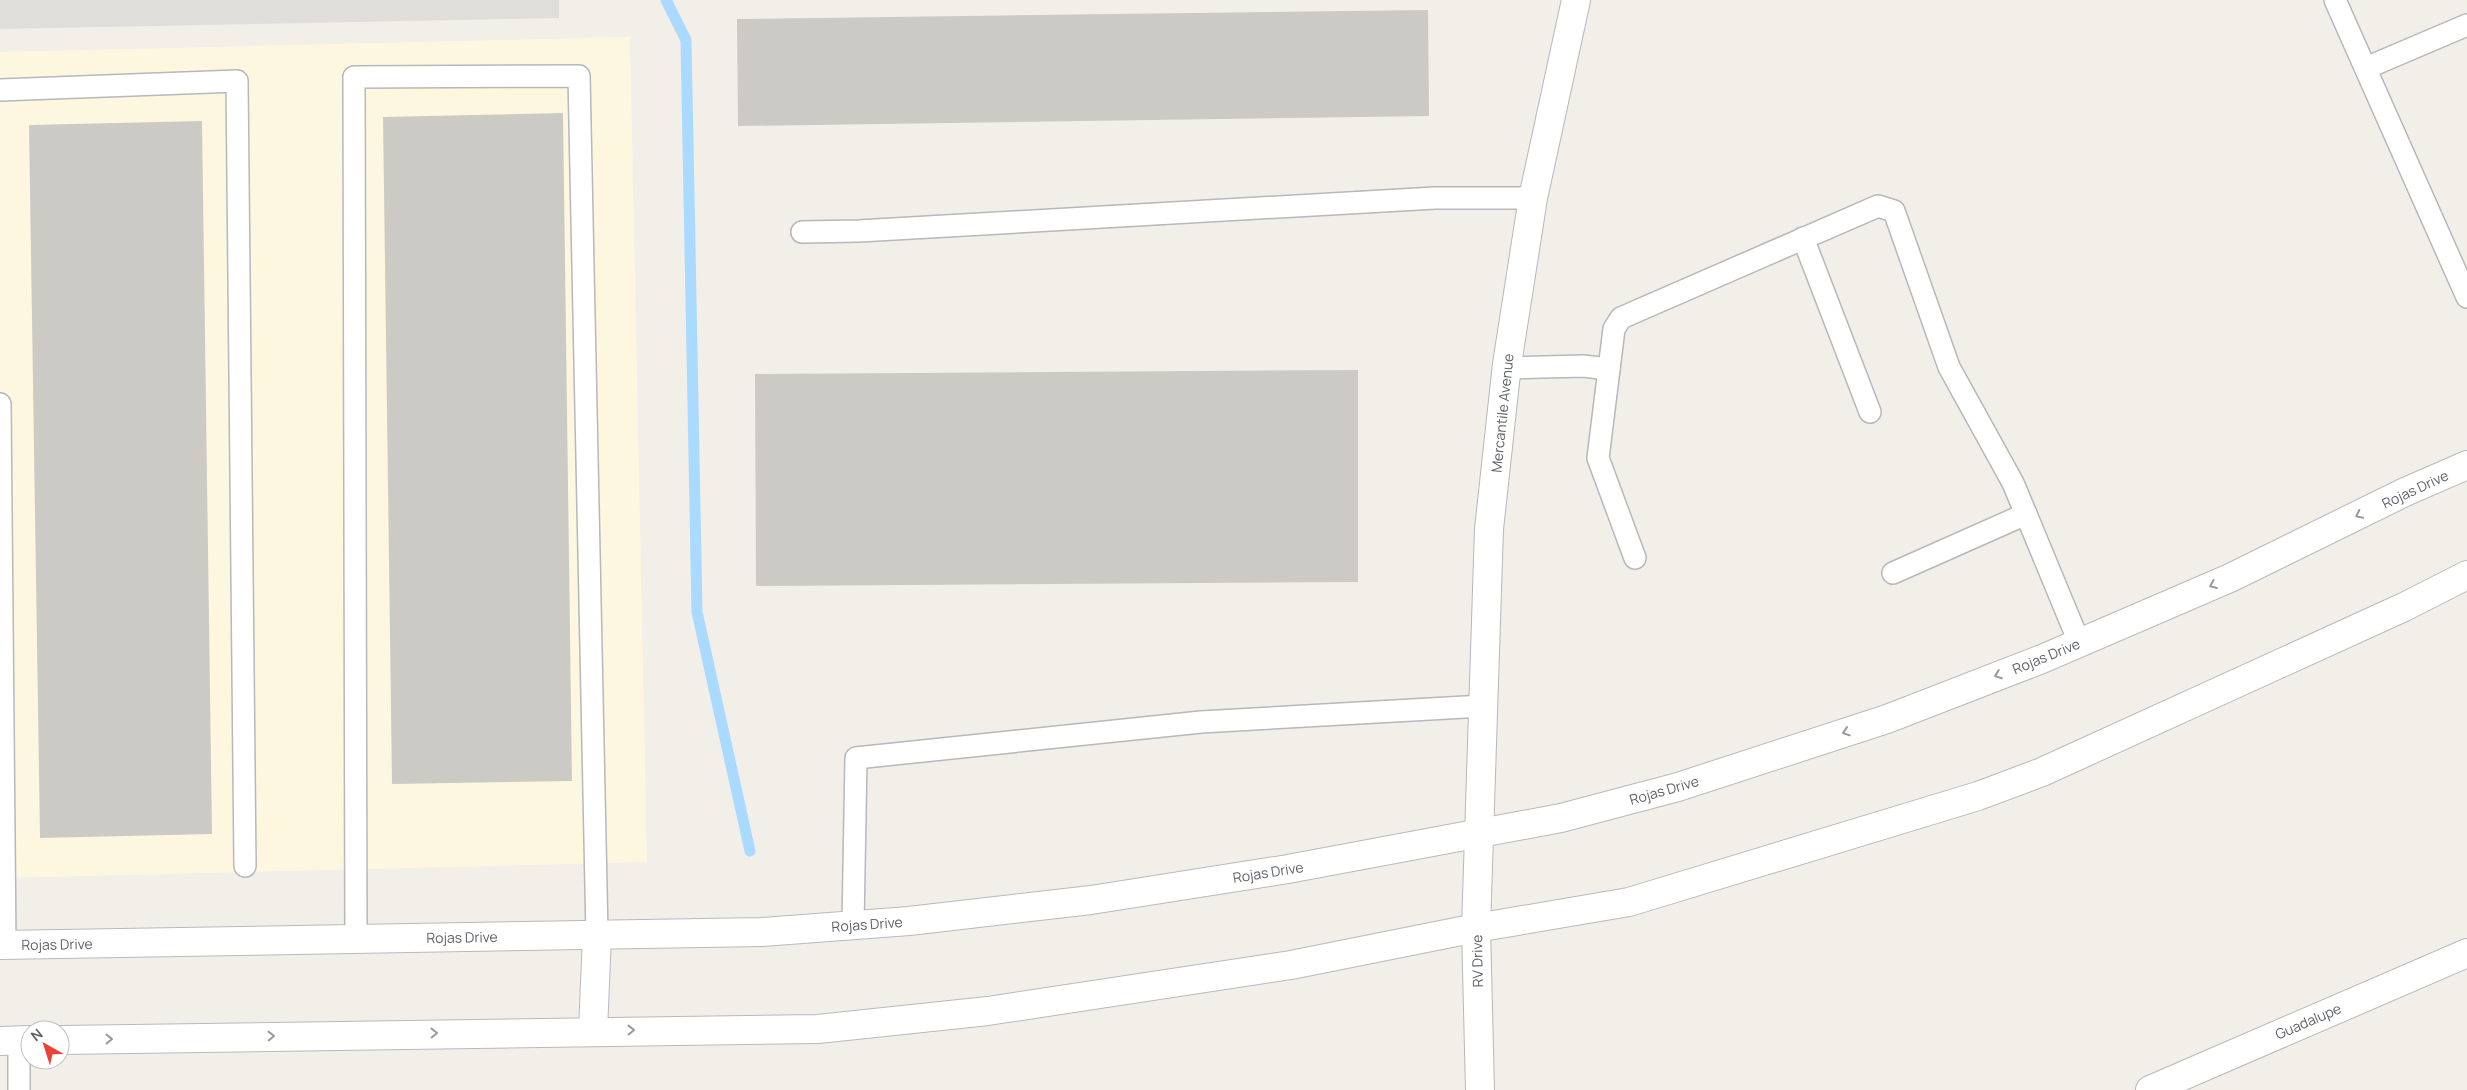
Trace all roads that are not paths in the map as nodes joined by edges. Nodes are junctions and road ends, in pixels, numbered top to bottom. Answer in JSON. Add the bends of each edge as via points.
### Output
{"nodes":[{"id":1,"x":1576,"y":0,"type":"edge"},
{"id":2,"x":2335,"y":0,"type":"edge"},
{"id":3,"x":2467,"y":25,"type":"edge"},
{"id":4,"x":2366,"y":68,"type":"junction"},
{"id":5,"x":0,"y":90,"type":"edge"},
{"id":6,"x":1533,"y":198,"type":"junction"},
{"id":7,"x":802,"y":232,"type":"dead end"},
{"id":8,"x":1803,"y":238,"type":"junction"},
{"id":9,"x":2467,"y":297,"type":"edge"},
{"id":10,"x":1506,"y":368,"type":"junction"},
{"id":11,"x":1609,"y":369,"type":"junction"},
{"id":12,"x":0,"y":404,"type":"edge"},
{"id":13,"x":1870,"y":412,"type":"dead end"},
{"id":14,"x":2467,"y":465,"type":"edge"},
{"id":15,"x":2026,"y":514,"type":"junction"},
{"id":16,"x":1634,"y":558,"type":"dead end"},
{"id":17,"x":1893,"y":573,"type":"dead end"},
{"id":18,"x":2467,"y":575,"type":"edge"},
{"id":19,"x":2079,"y":642,"type":"junction"},
{"id":20,"x":1483,"y":706,"type":"junction"},
{"id":21,"x":1480,"y":832,"type":"junction"},
{"id":22,"x":245,"y":866,"type":"dead end"},
{"id":23,"x":853,"y":925,"type":"junction"},
{"id":24,"x":1476,"y":928,"type":"junction"},
{"id":25,"x":597,"y":935,"type":"junction"},
{"id":26,"x":356,"y":939,"type":"junction"},
{"id":27,"x":3,"y":945,"type":"edge"},
{"id":28,"x":2467,"y":953,"type":"edge"},
{"id":29,"x":593,"y":1031,"type":"junction"},
{"id":30,"x":16,"y":1040,"type":"edge"},
{"id":31,"x":70,"y":1040,"type":"edge"},
{"id":32,"x":19,"y":1090,"type":"edge"},
{"id":33,"x":1480,"y":1090,"type":"edge"},
{"id":34,"x":2150,"y":1090,"type":"edge"}],
"edges":[{"from":1,"to":6,"type":"main road","name":"Mercantile Avenue"},
{"from":2,"to":4,"type":"lane"},
{"from":3,"to":4,"type":"lane"},
{"from":4,"to":9,"type":"lane"},
{"from":5,"to":22,"type":"lane","via":[[237,81]]},
{"from":6,"to":7,"type":"lane","via":[[1435,198]]},
{"from":6,"to":10,"type":"main road","name":"Mercantile Avenue"},
{"from":8,"to":11,"type":"lane","via":[[1621,318],[1614,329]]},
{"from":8,"to":13,"type":"lane"},
{"from":8,"to":15,"type":"lane","via":[[1878,206],[1894,211],[1949,367],[2013,483]]},
{"from":10,"to":11,"type":"lane","via":[[1584,366]]},
{"from":10,"to":20,"type":"main road","name":"Mercantile Avenue","via":[[1490,529]]},
{"from":11,"to":16,"type":"lane","via":[[1598,458]]},
{"from":12,"to":27,"type":"lane"},
{"from":14,"to":19,"type":"main road","name":"Rojas Drive","one_way":true,"via":[[2230,578]]},
{"from":15,"to":17,"type":"lane"},
{"from":15,"to":19,"type":"lane"},
{"from":18,"to":24,"type":"main road","via":[[2404,607],[2042,772],[1978,796],[1629,902]]},
{"from":19,"to":21,"type":"main road","name":"Rojas Drive","one_way":true,"via":[[1887,719],[1678,787],[1561,818]]},
{"from":20,"to":21,"type":"main road","name":"Mercantile Avenue"},
{"from":20,"to":23,"type":"lane","via":[[1202,722],[856,758]]},
{"from":21,"to":23,"type":"main road","name":"Rojas Drive","via":[[1288,869],[1091,900]]},
{"from":21,"to":24,"type":"main road","name":"RV Drive"},
{"from":23,"to":25,"type":"main road","name":"Rojas Drive","via":[[762,932]]},
{"from":29,"to":24,"type":"main road","one_way":true,"via":[[818,1028],[988,1010],[1290,966]]},
{"from":24,"to":33,"type":"main road","name":"RV Drive"},
{"from":25,"to":26,"type":"main road","name":"Rojas Drive"},
{"from":25,"to":26,"type":"lane","via":[[579,76],[354,77]]},
{"from":25,"to":29,"type":"main road"},
{"from":26,"to":27,"type":"main road","name":"Rojas Drive"},
{"from":28,"to":34,"type":"main road","name":"Guadalupe"},
{"from":31,"to":29,"type":"main road","one_way":true},
{"from":30,"to":32,"type":"lane"}]}
